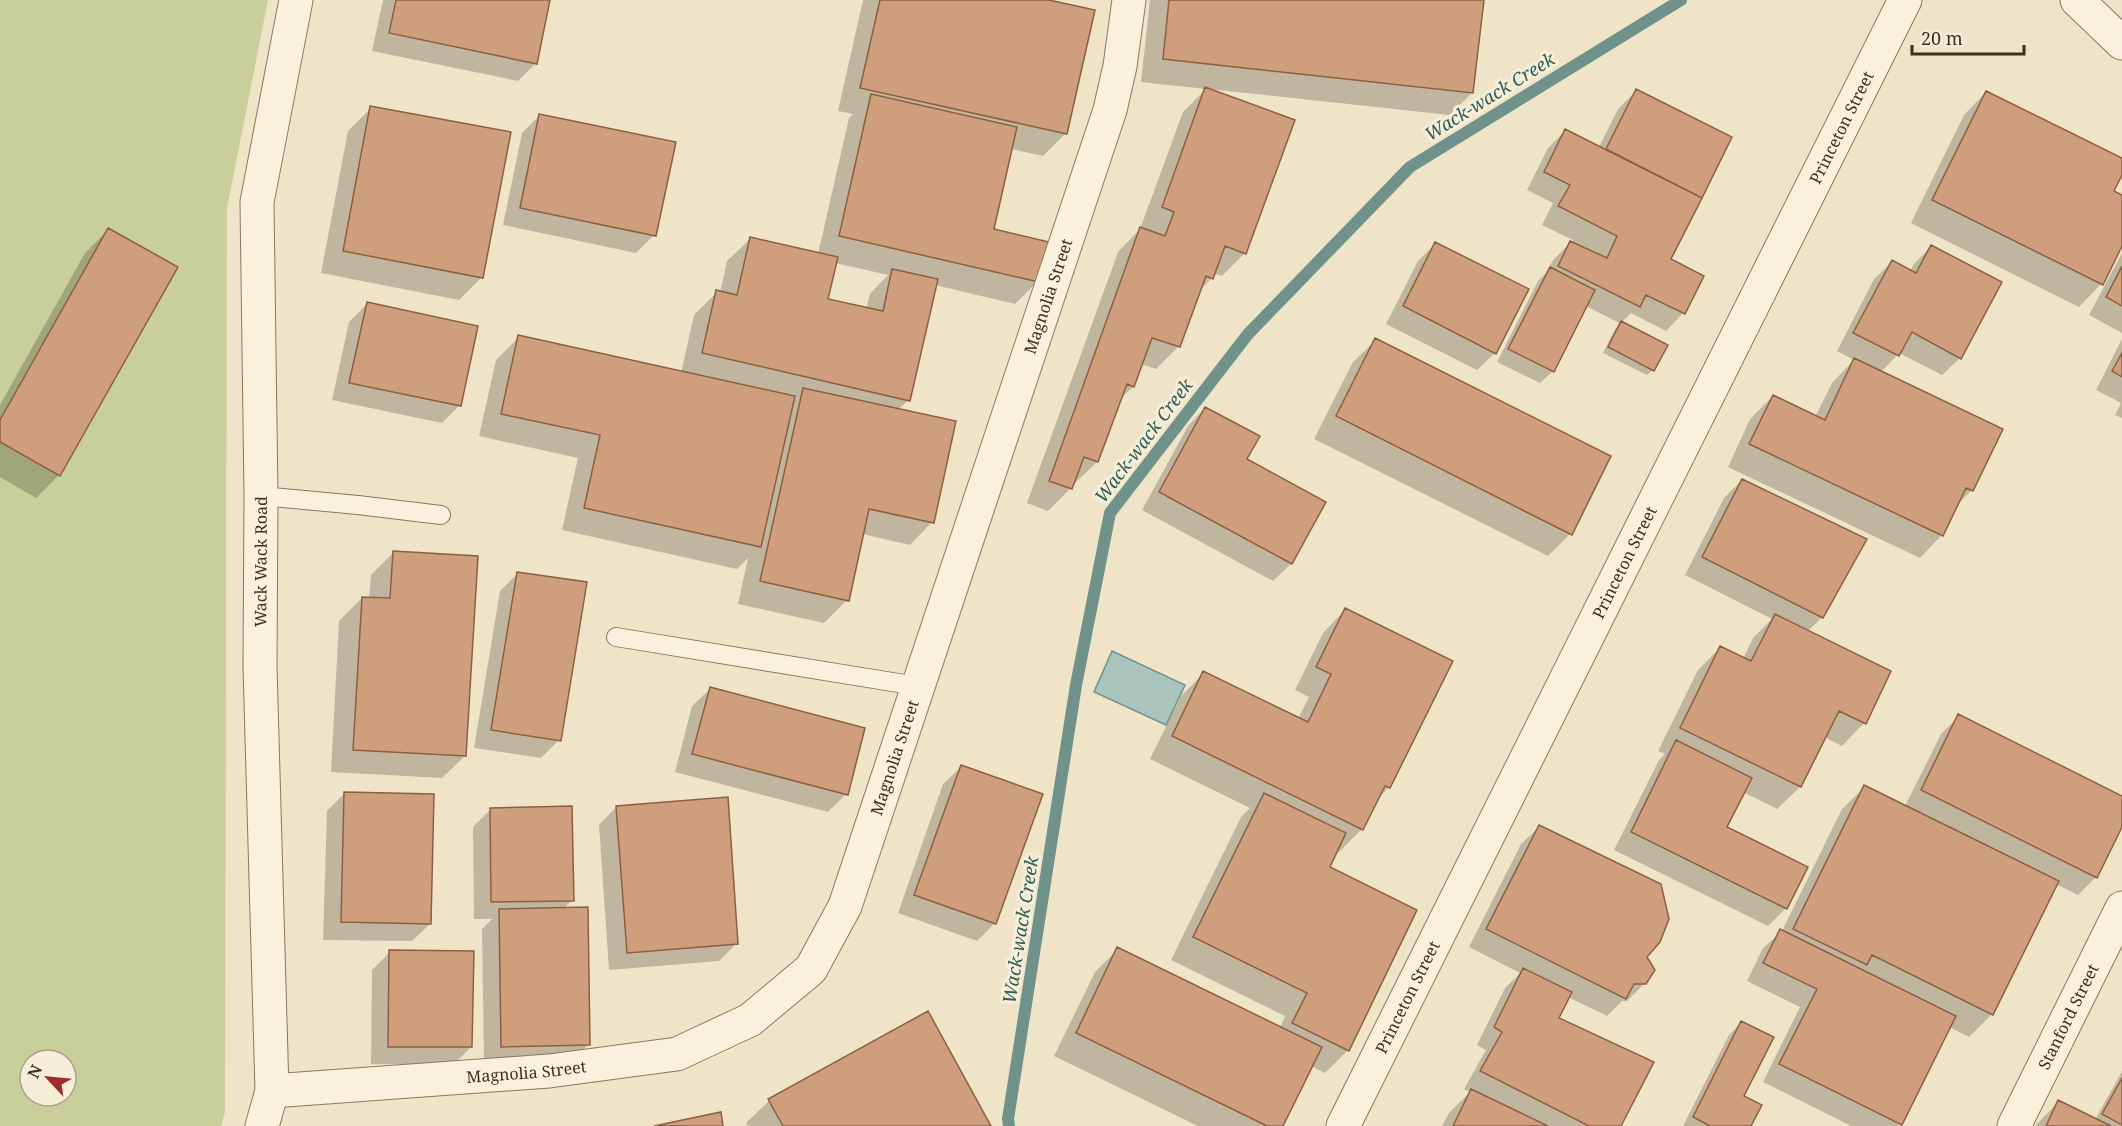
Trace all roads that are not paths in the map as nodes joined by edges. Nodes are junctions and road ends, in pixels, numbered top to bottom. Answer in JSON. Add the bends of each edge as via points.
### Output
{"nodes":[{"id":1,"x":296,"y":0,"type":"edge"},
{"id":2,"x":1129,"y":0,"type":"edge"},
{"id":3,"x":1905,"y":0,"type":"edge"},
{"id":4,"x":2077,"y":0,"type":"edge"},
{"id":5,"x":2122,"y":43,"type":"edge"},
{"id":6,"x":261,"y":496,"type":"junction"},
{"id":7,"x":441,"y":515,"type":"dead end"},
{"id":8,"x":616,"y":637,"type":"dead end"},
{"id":9,"x":917,"y":686,"type":"junction"},
{"id":10,"x":2122,"y":908,"type":"edge"},
{"id":11,"x":272,"y":1091,"type":"junction"},
{"id":12,"x":262,"y":1126,"type":"edge"},
{"id":13,"x":1343,"y":1126,"type":"edge"},
{"id":14,"x":2014,"y":1126,"type":"edge"}],
"edges":[{"from":1,"to":6,"type":"street","name":"Wack Wack Road","via":[[257,202]]},
{"from":2,"to":9,"type":"street","name":"Magnolia Street","via":[[1110,110]]},
{"from":3,"to":13,"type":"street","name":"Princeton Street"},
{"from":4,"to":5,"type":"street"},
{"from":6,"to":7,"type":"lane"},
{"from":6,"to":11,"type":"street","name":"Wack Wack Road","via":[[260,667]]},
{"from":8,"to":9,"type":"lane"},
{"from":9,"to":11,"type":"street","name":"Magnolia Street","via":[[845,906],[811,969],[750,1020],[677,1054],[549,1071]]},
{"from":10,"to":14,"type":"street","name":"Stanford Street"},
{"from":11,"to":12,"type":"street","name":"Wack Wack Road"}]}
